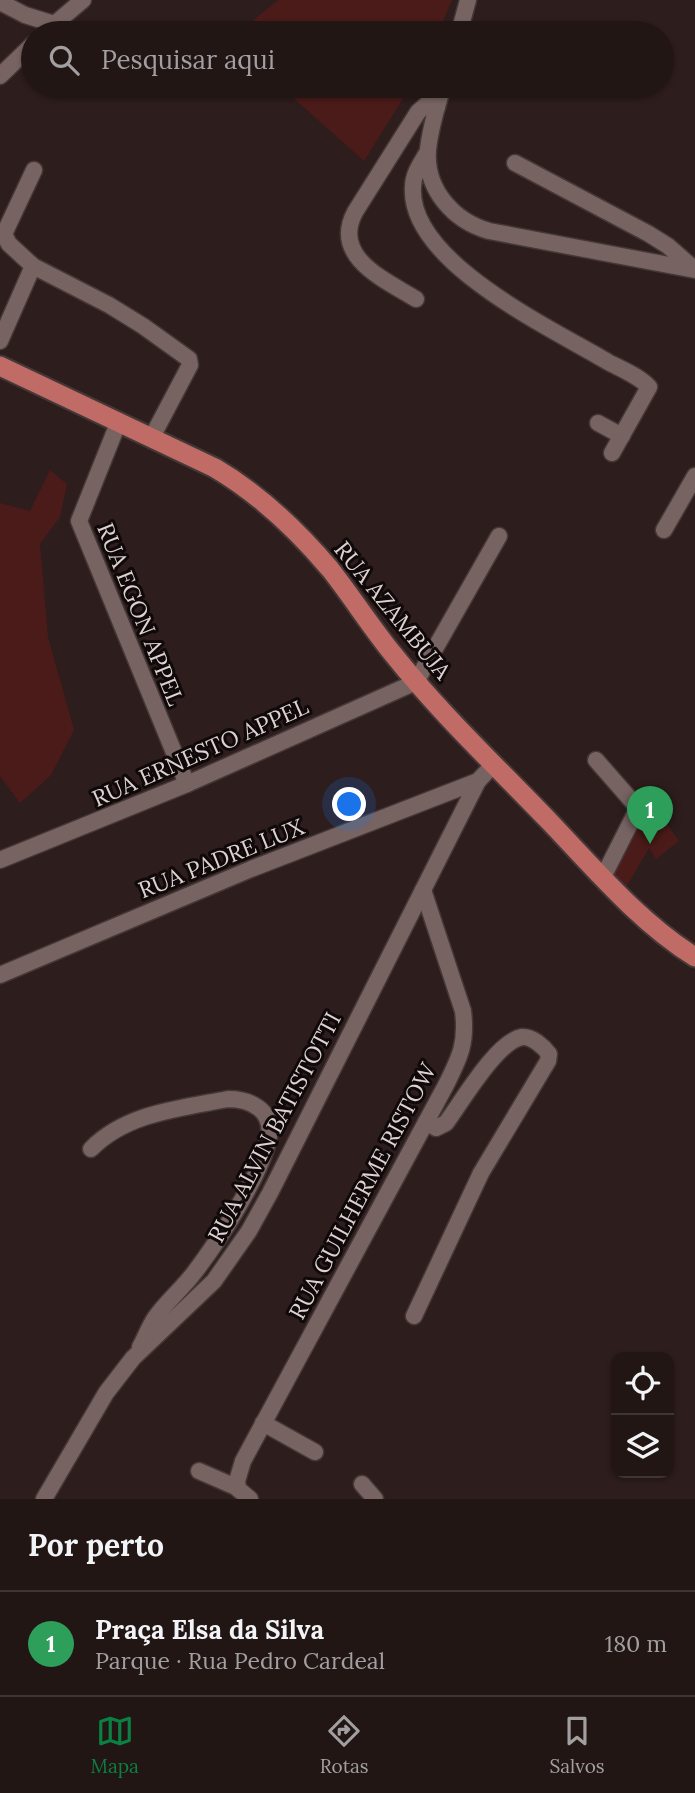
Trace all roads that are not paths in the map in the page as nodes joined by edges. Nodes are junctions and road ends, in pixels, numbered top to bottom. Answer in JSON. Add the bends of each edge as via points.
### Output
{"nodes":[{"id":1,"x":83,"y":0,"type":"edge"},
{"id":2,"x":468,"y":0,"type":"edge"},
{"id":3,"x":0,"y":2,"type":"edge"},
{"id":4,"x":35,"y":21,"type":"edge"},
{"id":5,"x":58,"y":21,"type":"edge"},
{"id":6,"x":462,"y":21,"type":"edge"},
{"id":7,"x":21,"y":56,"type":"edge"},
{"id":8,"x":0,"y":76,"type":"edge"},
{"id":9,"x":440,"y":98,"type":"edge"},
{"id":10,"x":437,"y":107,"type":"junction"},
{"id":11,"x":427,"y":153,"type":"junction"},
{"id":12,"x":515,"y":163,"type":"dead end"},
{"id":13,"x":34,"y":170,"type":"dead end"},
{"id":14,"x":33,"y":266,"type":"junction"},
{"id":15,"x":695,"y":270,"type":"edge"},
{"id":16,"x":416,"y":299,"type":"dead end"},
{"id":17,"x":0,"y":341,"type":"edge"},
{"id":18,"x":0,"y":366,"type":"edge"},
{"id":19,"x":119,"y":421,"type":"junction"},
{"id":20,"x":598,"y":423,"type":"dead end"},
{"id":21,"x":622,"y":436,"type":"junction"},
{"id":22,"x":152,"y":437,"type":"junction"},
{"id":23,"x":612,"y":453,"type":"dead end"},
{"id":24,"x":695,"y":476,"type":"edge"},
{"id":25,"x":664,"y":530,"type":"dead end"},
{"id":26,"x":499,"y":536,"type":"dead end"},
{"id":27,"x":416,"y":682,"type":"junction"},
{"id":28,"x":596,"y":760,"type":"dead end"},
{"id":29,"x":494,"y":764,"type":"junction"},
{"id":30,"x":478,"y":781,"type":"junction"},
{"id":31,"x":187,"y":784,"type":"junction"},
{"id":32,"x":0,"y":860,"type":"edge"},
{"id":33,"x":603,"y":877,"type":"junction"},
{"id":34,"x":423,"y":890,"type":"junction"},
{"id":35,"x":695,"y":957,"type":"edge"},
{"id":36,"x":0,"y":975,"type":"edge"},
{"id":37,"x":426,"y":1122,"type":"junction"},
{"id":38,"x":91,"y":1149,"type":"dead end"},
{"id":39,"x":414,"y":1316,"type":"dead end"},
{"id":40,"x":134,"y":1359,"type":"junction"},
{"id":41,"x":263,"y":1423,"type":"junction"},
{"id":42,"x":315,"y":1452,"type":"dead end"},
{"id":43,"x":200,"y":1471,"type":"dead end"},
{"id":44,"x":362,"y":1484,"type":"dead end"},
{"id":45,"x":244,"y":1494,"type":"edge"},
{"id":46,"x":44,"y":1499,"type":"edge"},
{"id":47,"x":375,"y":1499,"type":"edge"}],
"edges":[{"from":1,"to":5,"type":"street"},
{"from":2,"to":6,"type":"street"},
{"from":3,"to":4,"type":"street"},
{"from":7,"to":8,"type":"street"},
{"from":9,"to":10,"type":"street"},
{"from":10,"to":11,"type":"street"},
{"from":10,"to":16,"type":"street","via":[[427,104],[418,112],[355,212],[349,231],[352,252],[359,261]]},
{"from":11,"to":15,"type":"street","via":[[436,190],[447,206],[473,227]]},
{"from":11,"to":21,"type":"street","via":[[412,186],[421,223],[435,244],[496,296],[647,384],[649,389]]},
{"from":12,"to":15,"type":"street","via":[[649,234]]},
{"from":13,"to":14,"type":"street","via":[[4,234]]},
{"from":14,"to":17,"type":"street"},
{"from":14,"to":22,"type":"street","via":[[109,305],[189,359]]},
{"from":18,"to":19,"type":"main road","name":"RUA AZAMBUJA"},
{"from":19,"to":22,"type":"main road","name":"RUA AZAMBUJA"},
{"from":19,"to":31,"type":"street","name":"RUA EGON APPEL","via":[[79,521]]},
{"from":20,"to":21,"type":"street"},
{"from":21,"to":23,"type":"street"},
{"from":22,"to":27,"type":"main road","name":"RUA AZAMBUJA","via":[[215,468],[263,501],[330,569]]},
{"from":24,"to":25,"type":"street"},
{"from":26,"to":27,"type":"street"},
{"from":27,"to":29,"type":"main road","name":"RUA AZAMBUJA"},
{"from":27,"to":31,"type":"street","name":"RUA ERNESTO APPEL"},
{"from":28,"to":33,"type":"street","via":[[638,808]]},
{"from":29,"to":30,"type":"street","name":"RUA PADRE LUX"},
{"from":29,"to":33,"type":"main road","name":"RUA AZAMBUJA"},
{"from":30,"to":34,"type":"street","name":"RUA ALVIN BATISTOTTI"},
{"from":30,"to":36,"type":"street","name":"RUA PADRE LUX","via":[[251,869]]},
{"from":31,"to":32,"type":"street","name":"RUA ERNESTO APPEL"},
{"from":33,"to":35,"type":"main road","name":"RUA AZAMBUJA"},
{"from":34,"to":37,"type":"street","name":"RUA GUILHERME RISTOW","via":[[457,988],[466,1031],[459,1059]]},
{"from":34,"to":40,"type":"street","name":"RUA ALVIN BATISTOTTI","via":[[249,1231],[214,1281]]},
{"from":37,"to":39,"type":"street","via":[[436,1128],[446,1124],[506,1044],[531,1038],[549,1054],[481,1173]]},
{"from":37,"to":41,"type":"street","name":"RUA GUILHERME RISTOW"},
{"from":38,"to":40,"type":"street","via":[[133,1121],[228,1099],[255,1104],[263,1112],[270,1134],[236,1208],[209,1252],[156,1317]]},
{"from":40,"to":46,"type":"street","name":"RUA ALVIN BATISTOTTI","via":[[106,1393]]},
{"from":41,"to":42,"type":"street"},
{"from":41,"to":45,"type":"street","name":"RUA GUILHERME RISTOW","via":[[237,1481]]},
{"from":43,"to":45,"type":"street"},
{"from":44,"to":47,"type":"street"}]}
